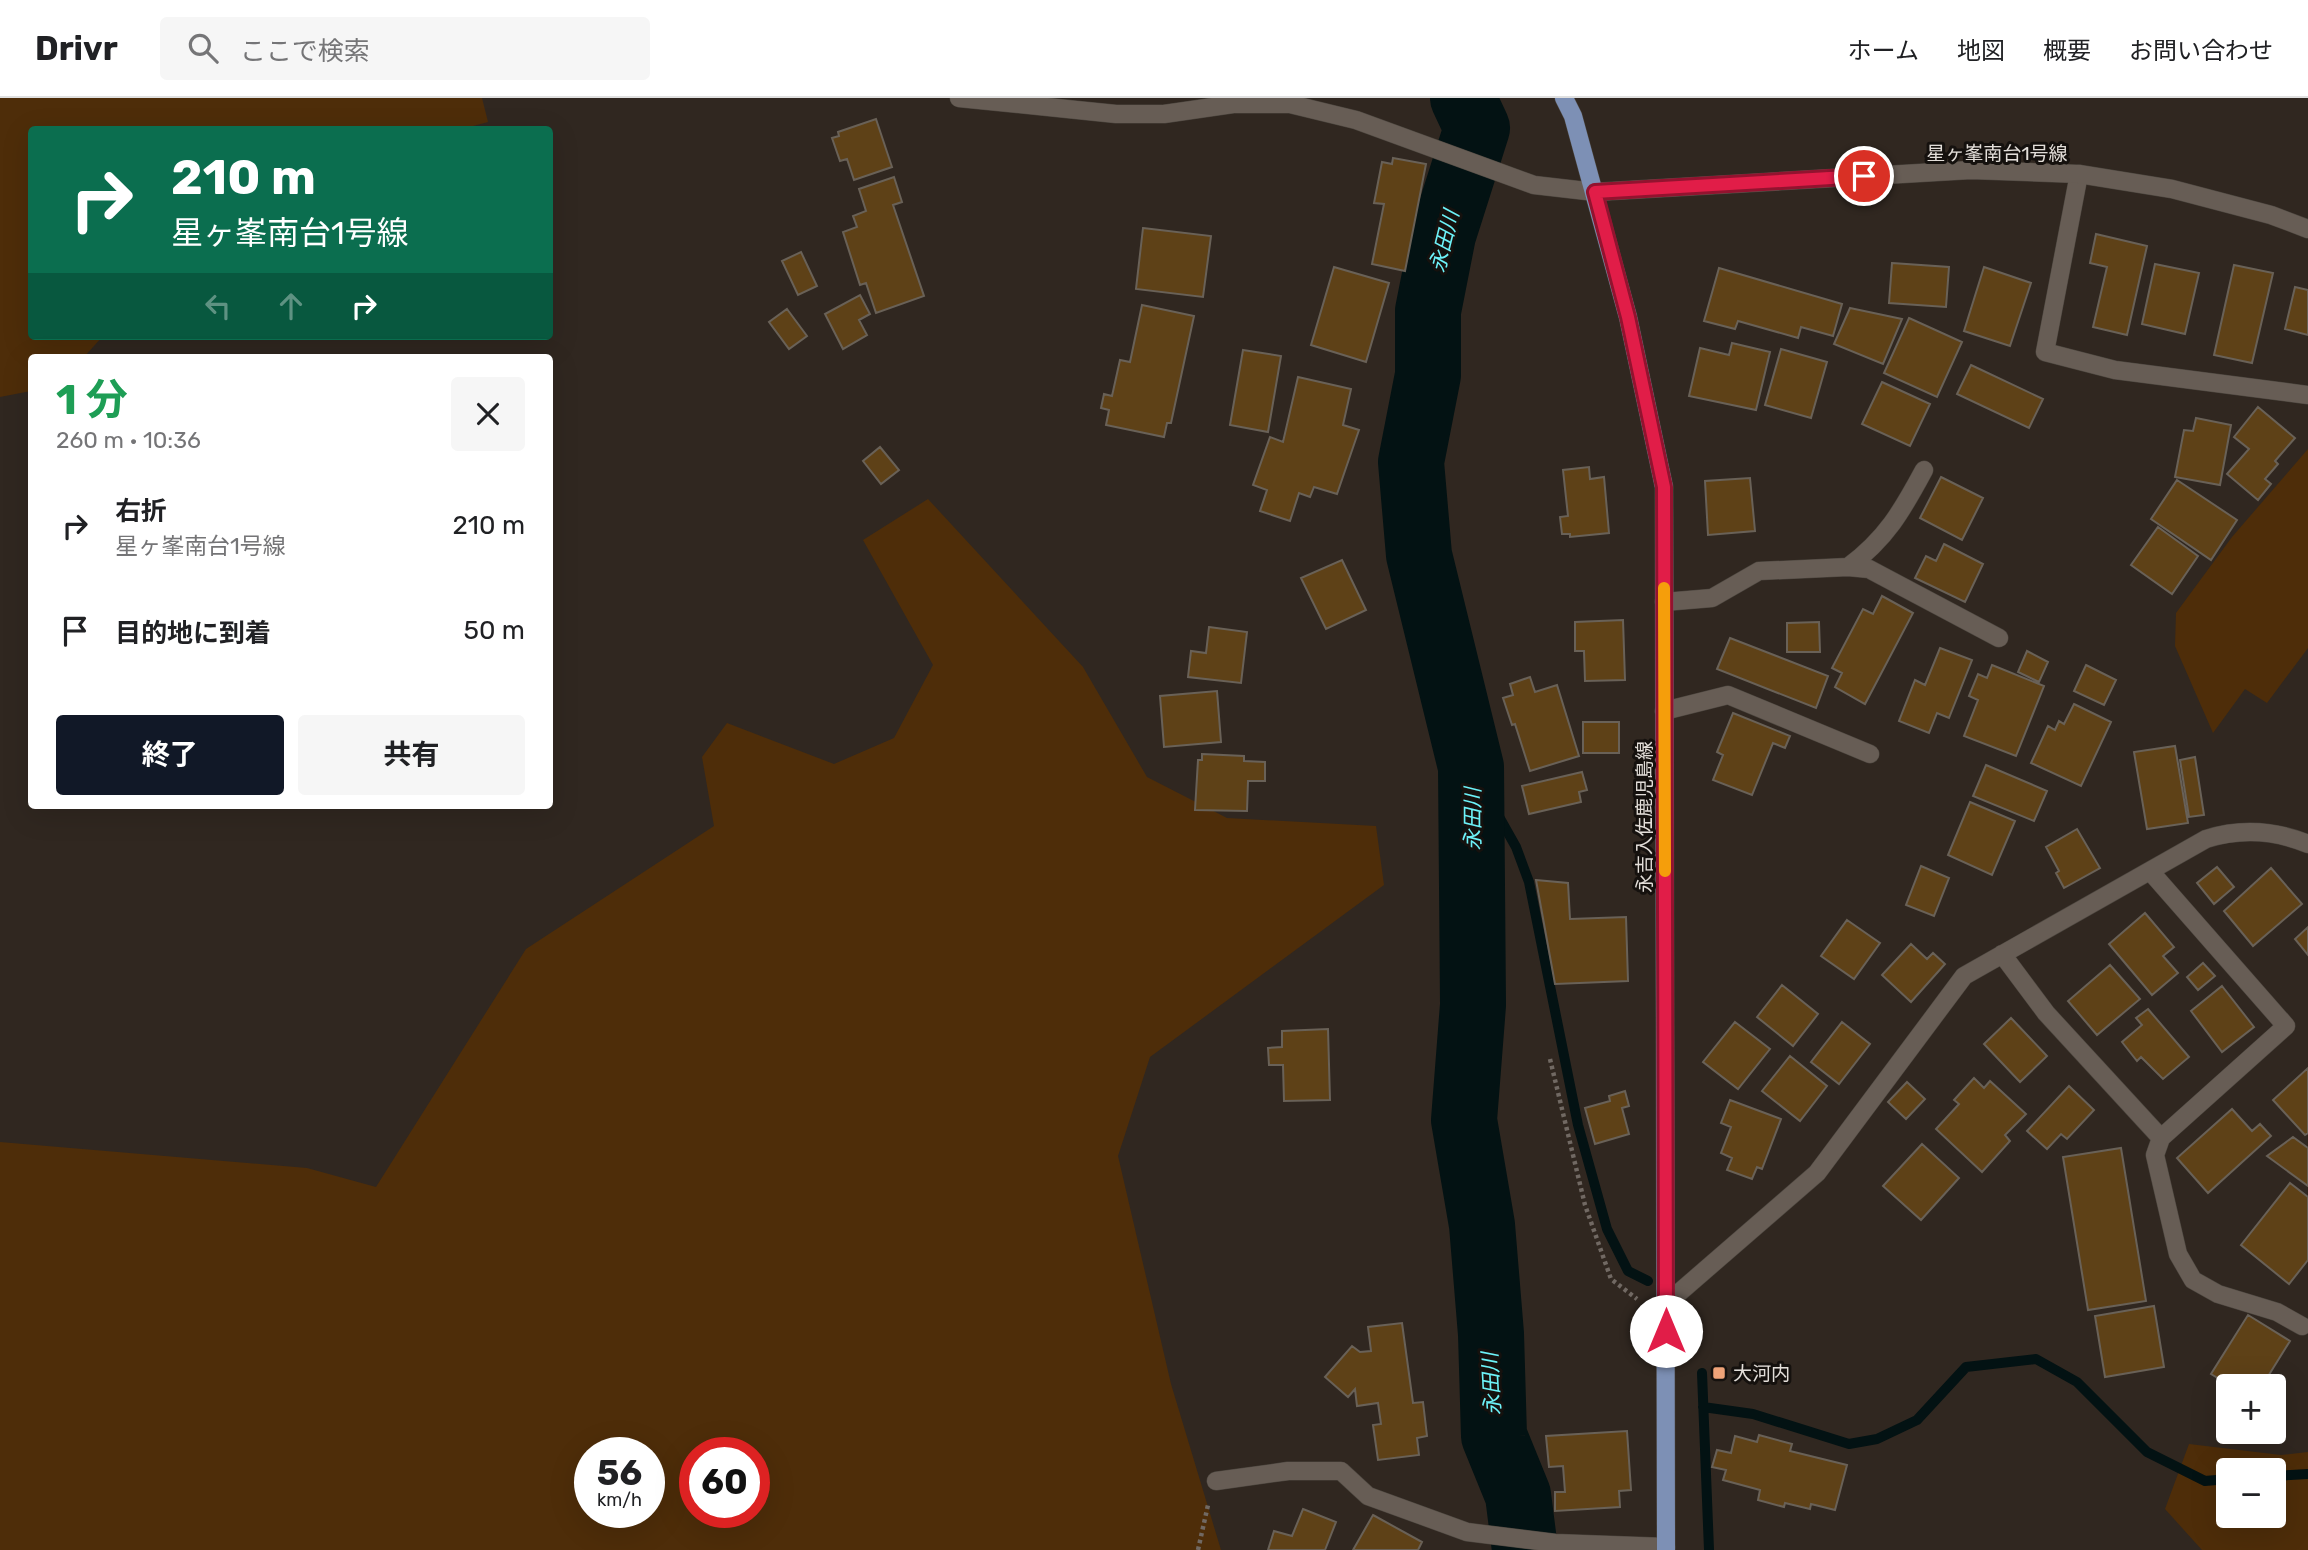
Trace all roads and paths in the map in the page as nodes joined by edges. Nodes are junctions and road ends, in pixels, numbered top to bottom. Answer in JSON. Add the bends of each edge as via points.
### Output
{"nodes":[{"id":1,"x":959,"y":98,"type":"edge"},
{"id":2,"x":1564,"y":98,"type":"edge"},
{"id":3,"x":2079,"y":174,"type":"junction"},
{"id":4,"x":1595,"y":192,"type":"junction"},
{"id":5,"x":2308,"y":229,"type":"edge"},
{"id":6,"x":2308,"y":395,"type":"edge"},
{"id":7,"x":1924,"y":470,"type":"dead end"},
{"id":8,"x":1848,"y":567,"type":"junction"},
{"id":9,"x":1664,"y":602,"type":"junction"},
{"id":10,"x":1999,"y":638,"type":"dead end"},
{"id":11,"x":1664,"y":711,"type":"junction"},
{"id":12,"x":1870,"y":754,"type":"dead end"},
{"id":13,"x":2308,"y":844,"type":"edge"},
{"id":14,"x":2150,"y":871,"type":"junction"},
{"id":15,"x":2002,"y":954,"type":"junction"},
{"id":16,"x":1550,"y":1059,"type":"dead end"},
{"id":17,"x":2161,"y":1138,"type":"junction"},
{"id":18,"x":1666,"y":1304,"type":"junction"},
{"id":19,"x":2302,"y":1326,"type":"dead end"},
{"id":20,"x":1216,"y":1480,"type":"joint"},
{"id":21,"x":1666,"y":1548,"type":"edge"},
{"id":22,"x":1198,"y":1550,"type":"edge"}],
"edges":[{"from":1,"to":4,"type":"street","name":"星ヶ峯南台1号線","via":[[1116,114],[1290,104],[1356,120],[1534,185]]},
{"from":2,"to":4,"type":"main road","name":"永吉入佐鹿児島線"},
{"from":3,"to":4,"type":"street","name":"星ヶ峯南台1号線","via":[[1971,170]]},
{"from":3,"to":5,"type":"street","name":"星ヶ峯南台1号線","via":[[2172,190]]},
{"from":3,"to":6,"type":"street","via":[[2045,352],[2115,370]]},
{"from":4,"to":9,"type":"main road","name":"永吉入佐鹿児島線","via":[[1628,317],[1664,487]]},
{"from":7,"to":8,"type":"street","via":[[1899,519]]},
{"from":8,"to":9,"type":"street","via":[[1759,571],[1712,598]]},
{"from":8,"to":10,"type":"street","via":[[1869,569]]},
{"from":9,"to":11,"type":"main road","name":"永吉入佐鹿児島線"},
{"from":11,"to":12,"type":"street","via":[[1728,695]]},
{"from":11,"to":18,"type":"main road","name":"永吉入佐鹿児島線"},
{"from":13,"to":14,"type":"street","via":[[2260,831],[2227,833],[2206,839]]},
{"from":14,"to":15,"type":"street"},
{"from":14,"to":17,"type":"street","via":[[2286,1026]]},
{"from":15,"to":17,"type":"street","via":[[2046,1013]]},
{"from":15,"to":18,"type":"street","via":[[1964,975],[1817,1173]]},
{"from":16,"to":18,"type":"path","via":[[1585,1205],[1611,1279],[1635,1298]]},
{"from":17,"to":19,"type":"street","via":[[2155,1155],[2178,1254],[2193,1280]]},
{"from":18,"to":21,"type":"main road","name":"永吉入佐鹿児島線"},
{"from":20,"to":21,"type":"street","via":[[1288,1471],[1341,1471],[1368,1496],[1467,1532],[1555,1543]]},
{"from":20,"to":22,"type":"path"}]}
